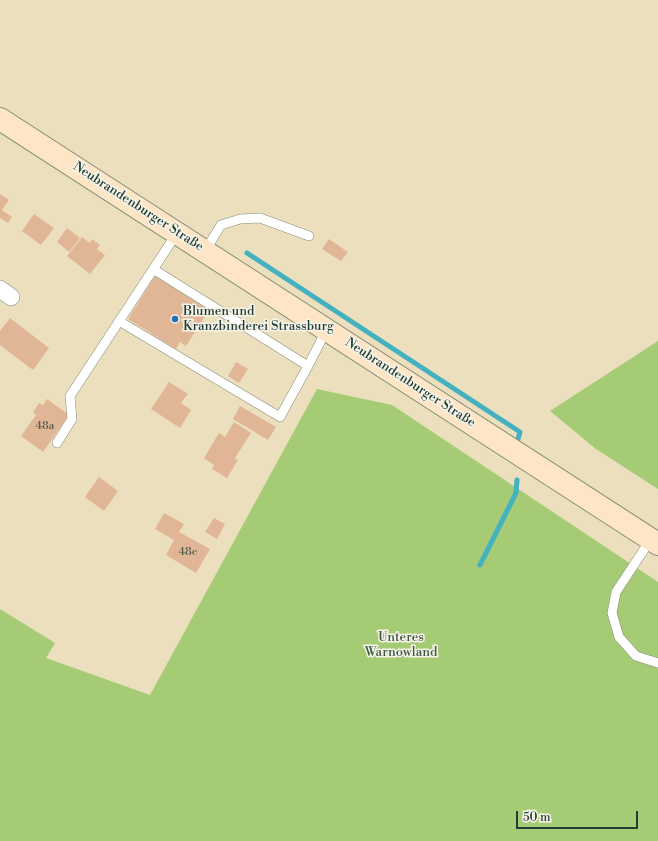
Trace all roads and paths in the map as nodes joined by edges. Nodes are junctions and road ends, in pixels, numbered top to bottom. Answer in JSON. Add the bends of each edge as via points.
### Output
{"nodes":[{"id":1,"x":0,"y":119,"type":"edge"},
{"id":2,"x":177,"y":233,"type":"junction"},
{"id":3,"x":309,"y":236,"type":"dead end"},
{"id":4,"x":205,"y":251,"type":"junction"},
{"id":5,"x":153,"y":269,"type":"junction"},
{"id":6,"x":119,"y":321,"type":"junction"},
{"id":7,"x":326,"y":330,"type":"junction"},
{"id":8,"x":308,"y":366,"type":"junction"},
{"id":9,"x":57,"y":443,"type":"dead end"},
{"id":10,"x":654,"y":542,"type":"edge"},
{"id":11,"x":658,"y":663,"type":"edge"}],
"edges":[{"from":1,"to":2,"type":"main road","name":"Neubrandenburger Straße"},
{"from":2,"to":4,"type":"main road","name":"Neubrandenburger Straße"},
{"from":2,"to":5,"type":"lane"},
{"from":3,"to":4,"type":"lane","via":[[260,218],[240,219],[221,225]]},
{"from":4,"to":7,"type":"main road","name":"Neubrandenburger Straße"},
{"from":5,"to":6,"type":"lane"},
{"from":5,"to":8,"type":"lane"},
{"from":6,"to":8,"type":"lane","via":[[280,417]]},
{"from":6,"to":9,"type":"lane","via":[[70,396],[72,419]]},
{"from":7,"to":8,"type":"lane"},
{"from":7,"to":10,"type":"main road","name":"Neubrandenburger Straße"},
{"from":10,"to":11,"type":"lane","via":[[616,592],[612,612],[619,637],[636,656]]}]}
